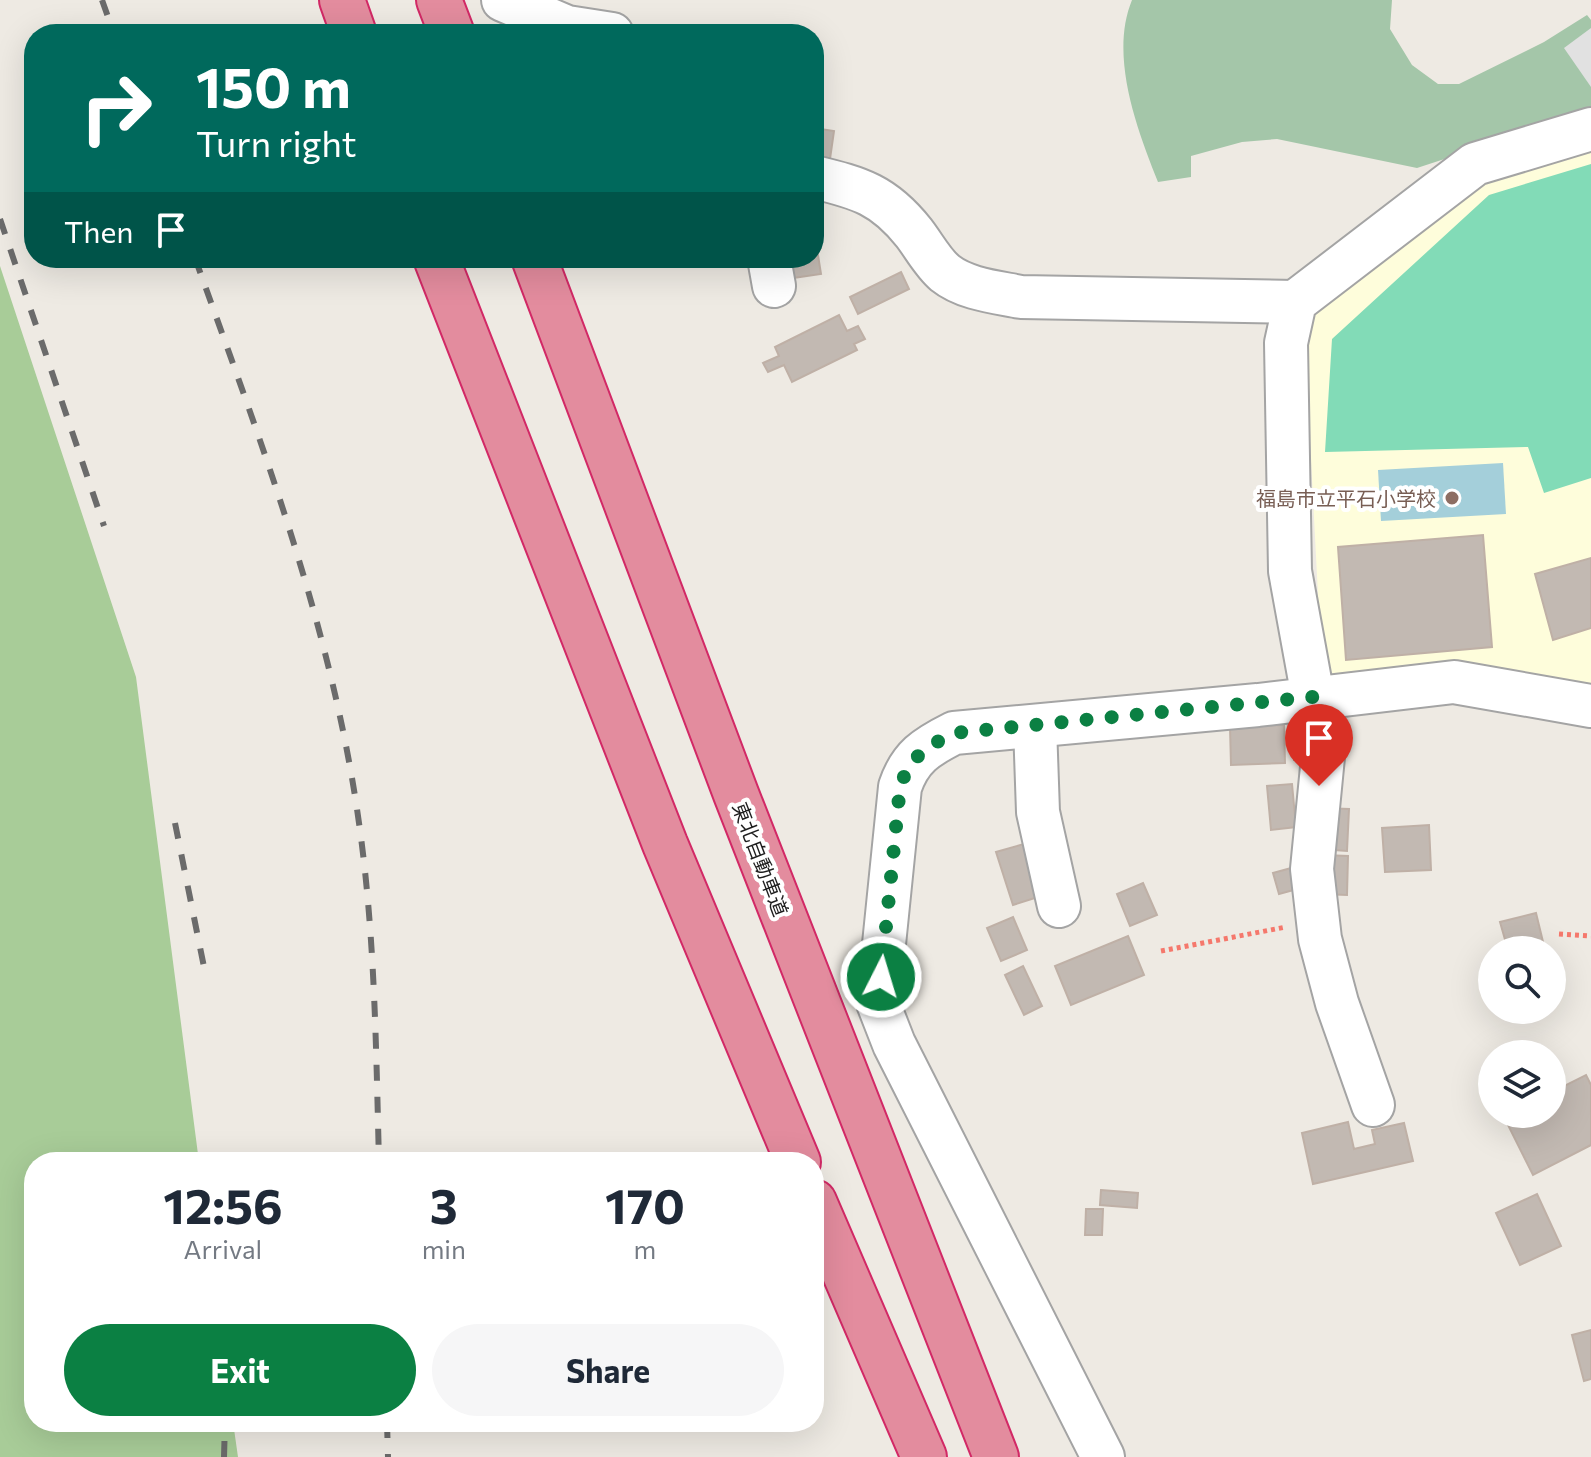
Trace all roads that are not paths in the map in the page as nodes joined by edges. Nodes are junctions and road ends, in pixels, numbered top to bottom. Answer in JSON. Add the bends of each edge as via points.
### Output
{"nodes":[{"id":1,"x":342,"y":0,"type":"edge"},
{"id":2,"x":439,"y":0,"type":"edge"},
{"id":3,"x":503,"y":0,"type":"edge"},
{"id":4,"x":350,"y":24,"type":"edge"},
{"id":5,"x":448,"y":24,"type":"edge"},
{"id":6,"x":560,"y":24,"type":"edge"},
{"id":7,"x":1591,"y":129,"type":"edge"},
{"id":8,"x":824,"y":179,"type":"edge"},
{"id":9,"x":440,"y":268,"type":"edge"},
{"id":10,"x":538,"y":268,"type":"edge"},
{"id":11,"x":1295,"y":302,"type":"junction"},
{"id":12,"x":1318,"y":697,"type":"junction"},
{"id":13,"x":1591,"y":706,"type":"edge"},
{"id":14,"x":1035,"y":726,"type":"junction"},
{"id":15,"x":1059,"y":906,"type":"dead end"},
{"id":16,"x":1373,"y":1105,"type":"dead end"},
{"id":17,"x":794,"y":1152,"type":"edge"},
{"id":18,"x":824,"y":1225,"type":"edge"},
{"id":19,"x":924,"y":1457,"type":"edge"},
{"id":20,"x":996,"y":1457,"type":"edge"},
{"id":21,"x":1103,"y":1457,"type":"edge"}],
"edges":[{"from":1,"to":4,"type":"highway"},
{"from":2,"to":5,"type":"highway"},
{"from":3,"to":6,"type":"street"},
{"from":7,"to":11,"type":"street","via":[[1475,164]]},
{"from":8,"to":11,"type":"street","via":[[879,198],[895,209],[943,272],[988,290],[1021,297]]},
{"from":9,"to":17,"type":"highway","via":[[665,844]]},
{"from":10,"to":20,"type":"highway","name":"東北自動車道"},
{"from":11,"to":12,"type":"street","via":[[1286,343],[1290,571]]},
{"from":12,"to":13,"type":"street","via":[[1454,682]]},
{"from":12,"to":14,"type":"street"},
{"from":12,"to":16,"type":"street","via":[[1323,757],[1312,869],[1318,923],[1337,1003]]},
{"from":14,"to":15,"type":"street","via":[[1038,812]]},
{"from":14,"to":21,"type":"street","via":[[954,733],[922,749],[906,768],[878,1003]]},
{"from":18,"to":19,"type":"highway"}]}
